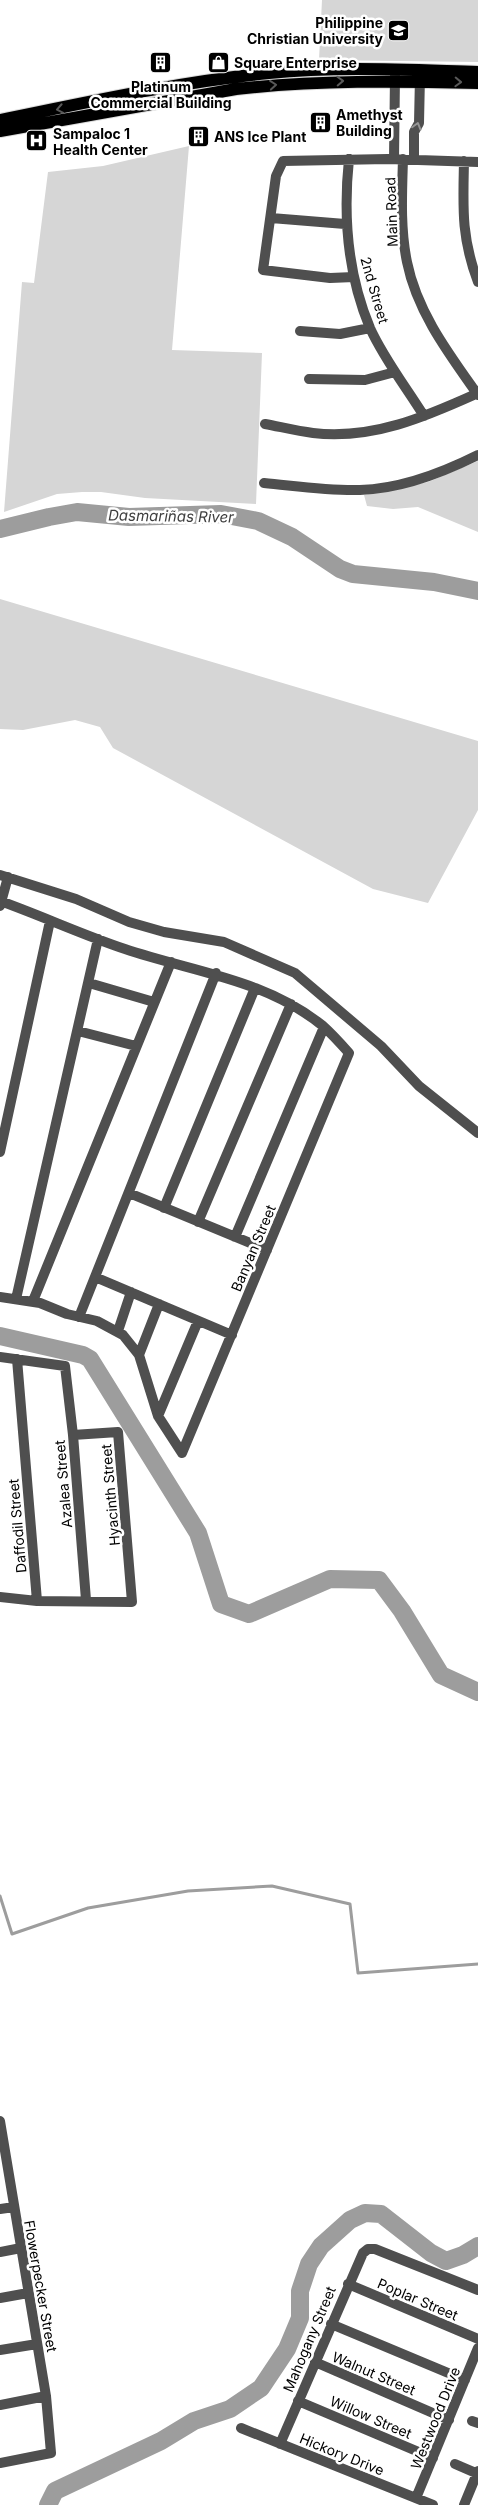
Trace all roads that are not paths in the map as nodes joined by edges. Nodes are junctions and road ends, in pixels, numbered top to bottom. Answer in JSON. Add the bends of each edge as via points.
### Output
{"nodes":[{"id":1,"x":478,"y":72,"type":"edge"},
{"id":2,"x":395,"y":76,"type":"junction"},
{"id":3,"x":420,"y":76,"type":"junction"},
{"id":4,"x":236,"y":83,"type":"junction"},
{"id":5,"x":478,"y":83,"type":"edge"},
{"id":6,"x":0,"y":120,"type":"edge"},
{"id":7,"x":0,"y":131,"type":"edge"},
{"id":8,"x":349,"y":159,"type":"junction"},
{"id":9,"x":404,"y":159,"type":"junction"},
{"id":10,"x":464,"y":162,"type":"junction"},
{"id":11,"x":478,"y":162,"type":"edge"},
{"id":12,"x":271,"y":218,"type":"junction"},
{"id":13,"x":345,"y":224,"type":"junction"},
{"id":14,"x":354,"y":277,"type":"junction"},
{"id":15,"x":478,"y":282,"type":"edge"},
{"id":16,"x":370,"y":328,"type":"junction"},
{"id":17,"x":300,"y":331,"type":"dead end"},
{"id":18,"x":395,"y":372,"type":"junction"},
{"id":19,"x":308,"y":380,"type":"dead end"},
{"id":20,"x":478,"y":394,"type":"edge"},
{"id":21,"x":424,"y":416,"type":"junction"},
{"id":22,"x":264,"y":424,"type":"dead end"},
{"id":23,"x":478,"y":455,"type":"edge"},
{"id":24,"x":264,"y":483,"type":"dead end"},
{"id":25,"x":4,"y":876,"type":"edge"},
{"id":26,"x":0,"y":903,"type":"edge"},
{"id":27,"x":50,"y":921,"type":"junction"},
{"id":28,"x":98,"y":939,"type":"junction"},
{"id":29,"x":171,"y":962,"type":"junction"},
{"id":30,"x":216,"y":973,"type":"junction"},
{"id":31,"x":90,"y":983,"type":"junction"},
{"id":32,"x":255,"y":988,"type":"junction"},
{"id":33,"x":154,"y":1002,"type":"junction"},
{"id":34,"x":291,"y":1004,"type":"junction"},
{"id":35,"x":324,"y":1026,"type":"junction"},
{"id":36,"x":78,"y":1031,"type":"junction"},
{"id":37,"x":136,"y":1046,"type":"junction"},
{"id":38,"x":478,"y":1133,"type":"edge"},
{"id":39,"x":0,"y":1152,"type":"edge"},
{"id":40,"x":128,"y":1193,"type":"junction"},
{"id":41,"x":164,"y":1208,"type":"junction"},
{"id":42,"x":198,"y":1222,"type":"junction"},
{"id":43,"x":235,"y":1237,"type":"junction"},
{"id":44,"x":267,"y":1250,"type":"junction"},
{"id":45,"x":95,"y":1277,"type":"junction"},
{"id":46,"x":131,"y":1292,"type":"junction"},
{"id":47,"x":0,"y":1297,"type":"edge"},
{"id":48,"x":16,"y":1299,"type":"junction"},
{"id":49,"x":33,"y":1301,"type":"junction"},
{"id":50,"x":159,"y":1304,"type":"junction"},
{"id":51,"x":79,"y":1317,"type":"junction"},
{"id":52,"x":198,"y":1321,"type":"junction"},
{"id":53,"x":118,"y":1331,"type":"junction"},
{"id":54,"x":232,"y":1335,"type":"junction"},
{"id":55,"x":139,"y":1355,"type":"junction"},
{"id":56,"x":0,"y":1357,"type":"edge"},
{"id":57,"x":17,"y":1359,"type":"junction"},
{"id":58,"x":158,"y":1416,"type":"junction"},
{"id":59,"x":73,"y":1435,"type":"junction"},
{"id":60,"x":0,"y":1597,"type":"edge"},
{"id":61,"x":86,"y":1600,"type":"junction"},
{"id":62,"x":37,"y":1601,"type":"junction"},
{"id":63,"x":0,"y":2121,"type":"edge"},
{"id":64,"x":3,"y":2163,"type":"edge"},
{"id":65,"x":14,"y":2207,"type":"junction"},
{"id":66,"x":0,"y":2209,"type":"edge"},
{"id":67,"x":21,"y":2248,"type":"junction"},
{"id":68,"x":0,"y":2252,"type":"edge"},
{"id":69,"x":348,"y":2284,"type":"junction"},
{"id":70,"x":478,"y":2290,"type":"edge"},
{"id":71,"x":28,"y":2293,"type":"junction"},
{"id":72,"x":0,"y":2298,"type":"edge"},
{"id":73,"x":331,"y":2324,"type":"junction"},
{"id":74,"x":478,"y":2339,"type":"edge"},
{"id":75,"x":37,"y":2344,"type":"junction"},
{"id":76,"x":478,"y":2348,"type":"edge"},
{"id":77,"x":0,"y":2350,"type":"edge"},
{"id":78,"x":315,"y":2362,"type":"junction"},
{"id":79,"x":465,"y":2380,"type":"junction"},
{"id":80,"x":46,"y":2396,"type":"junction"},
{"id":81,"x":298,"y":2401,"type":"junction"},
{"id":82,"x":0,"y":2404,"type":"edge"},
{"id":83,"x":449,"y":2420,"type":"junction"},
{"id":84,"x":241,"y":2428,"type":"dead end"},
{"id":85,"x":280,"y":2444,"type":"junction"},
{"id":86,"x":433,"y":2458,"type":"junction"},
{"id":87,"x":0,"y":2463,"type":"edge"},
{"id":88,"x":454,"y":2464,"type":"dead end"},
{"id":89,"x":478,"y":2472,"type":"edge"},
{"id":90,"x":416,"y":2498,"type":"junction"},
{"id":91,"x":433,"y":2505,"type":"edge"},
{"id":92,"x":464,"y":2505,"type":"edge"}],
"edges":[{"from":1,"to":3,"type":"main road"},
{"from":2,"to":3,"type":"main road"},
{"from":2,"to":4,"type":"main road"},
{"from":2,"to":9,"type":"street","name":"Main Road"},
{"from":3,"to":5,"type":"main road","one_way":true},
{"from":9,"to":3,"type":"street","name":"Main Road","one_way":true,"via":[[419,123]]},
{"from":4,"to":6,"type":"main road","one_way":true,"via":[[172,86]]},
{"from":4,"to":7,"type":"main road"},
{"from":8,"to":9,"type":"street"},
{"from":8,"to":12,"type":"street","via":[[289,160],[279,166]]},
{"from":8,"to":13,"type":"street","name":"2nd Street"},
{"from":9,"to":10,"type":"street"},
{"from":9,"to":20,"type":"street","name":"Main Road","via":[[404,241],[414,287],[432,326]]},
{"from":10,"to":11,"type":"street"},
{"from":10,"to":15,"type":"street","via":[[462,220],[467,254]]},
{"from":12,"to":13,"type":"street"},
{"from":12,"to":14,"type":"street","via":[[263,270],[330,278]]},
{"from":13,"to":14,"type":"street","name":"2nd Street"},
{"from":14,"to":16,"type":"street","name":"2nd Street"},
{"from":16,"to":17,"type":"street","via":[[340,334]]},
{"from":16,"to":18,"type":"street","name":"2nd Street"},
{"from":18,"to":19,"type":"street","via":[[365,380]]},
{"from":18,"to":21,"type":"street","name":"2nd Street"},
{"from":20,"to":21,"type":"street"},
{"from":21,"to":22,"type":"street","via":[[388,428],[350,433],[314,433]]},
{"from":23,"to":24,"type":"street","via":[[439,472],[378,488],[343,490]]},
{"from":25,"to":26,"type":"street"},
{"from":25,"to":38,"type":"street","via":[[76,898],[129,922],[164,932],[224,942],[295,973],[381,1046],[419,1086]]},
{"from":26,"to":27,"type":"street"},
{"from":27,"to":28,"type":"street"},
{"from":27,"to":39,"type":"street"},
{"from":28,"to":29,"type":"street"},
{"from":28,"to":31,"type":"street"},
{"from":29,"to":30,"type":"street"},
{"from":29,"to":33,"type":"street"},
{"from":30,"to":32,"type":"street"},
{"from":30,"to":40,"type":"street"},
{"from":31,"to":33,"type":"street"},
{"from":31,"to":36,"type":"street"},
{"from":32,"to":34,"type":"street"},
{"from":32,"to":41,"type":"street"},
{"from":33,"to":37,"type":"street"},
{"from":34,"to":35,"type":"street"},
{"from":34,"to":42,"type":"street"},
{"from":35,"to":43,"type":"street"},
{"from":35,"to":44,"type":"street","name":"Banyan Street","via":[[349,1054]]},
{"from":36,"to":37,"type":"street"},
{"from":36,"to":48,"type":"street"},
{"from":37,"to":49,"type":"street"},
{"from":40,"to":41,"type":"street"},
{"from":40,"to":45,"type":"street"},
{"from":41,"to":42,"type":"street"},
{"from":42,"to":43,"type":"street"},
{"from":43,"to":44,"type":"street"},
{"from":44,"to":54,"type":"street","name":"Banyan Street"},
{"from":45,"to":46,"type":"street"},
{"from":45,"to":51,"type":"street"},
{"from":46,"to":50,"type":"street"},
{"from":46,"to":53,"type":"street"},
{"from":47,"to":48,"type":"street"},
{"from":48,"to":49,"type":"street"},
{"from":49,"to":51,"type":"street"},
{"from":50,"to":52,"type":"street"},
{"from":50,"to":55,"type":"street"},
{"from":51,"to":53,"type":"street","via":[[98,1321]]},
{"from":52,"to":54,"type":"street"},
{"from":52,"to":58,"type":"street"},
{"from":53,"to":55,"type":"street"},
{"from":54,"to":58,"type":"street","name":"Banyan Street","via":[[182,1453]]},
{"from":55,"to":58,"type":"street"},
{"from":56,"to":57,"type":"street"},
{"from":57,"to":59,"type":"street","name":"Azalea Street","via":[[65,1366]]},
{"from":57,"to":62,"type":"street","name":"Daffodil Street"},
{"from":59,"to":61,"type":"street","name":"Azalea Street"},
{"from":59,"to":61,"type":"street","name":"Hyacinth Street","via":[[118,1432],[132,1602]]},
{"from":60,"to":62,"type":"street"},
{"from":61,"to":62,"type":"street"},
{"from":63,"to":64,"type":"street","name":"Flowerpecker Street"},
{"from":64,"to":65,"type":"street","name":"Flowerpecker Street"},
{"from":65,"to":66,"type":"street"},
{"from":65,"to":67,"type":"street","name":"Flowerpecker Street"},
{"from":67,"to":68,"type":"street"},
{"from":67,"to":71,"type":"street","name":"Flowerpecker Street"},
{"from":69,"to":70,"type":"street","name":"Mahogany Street","via":[[363,2253],[375,2249]]},
{"from":69,"to":73,"type":"street","name":"Mahogany Street"},
{"from":69,"to":74,"type":"street","name":"Poplar Street"},
{"from":71,"to":72,"type":"street"},
{"from":71,"to":75,"type":"street","name":"Flowerpecker Street"},
{"from":73,"to":78,"type":"street","name":"Mahogany Street"},
{"from":73,"to":79,"type":"street"},
{"from":75,"to":77,"type":"street"},
{"from":75,"to":80,"type":"street","name":"Flowerpecker Street"},
{"from":76,"to":79,"type":"street","name":"Westwood Drive"},
{"from":78,"to":81,"type":"street","name":"Mahogany Street"},
{"from":78,"to":83,"type":"street","name":"Walnut Street"},
{"from":79,"to":83,"type":"street","name":"Westwood Drive"},
{"from":80,"to":82,"type":"street"},
{"from":80,"to":87,"type":"street","name":"Flowerpecker Street","via":[[50,2454]]},
{"from":81,"to":85,"type":"street","name":"Mahogany Street"},
{"from":81,"to":86,"type":"street","name":"Willow Street"},
{"from":83,"to":86,"type":"street","name":"Westwood Drive"},
{"from":84,"to":85,"type":"street","name":"Hickory Drive"},
{"from":85,"to":90,"type":"street","name":"Hickory Drive"},
{"from":86,"to":90,"type":"street","name":"Westwood Drive"},
{"from":88,"to":89,"type":"street"},
{"from":89,"to":92,"type":"street"},
{"from":90,"to":91,"type":"street","name":"Hickory Drive"}]}
